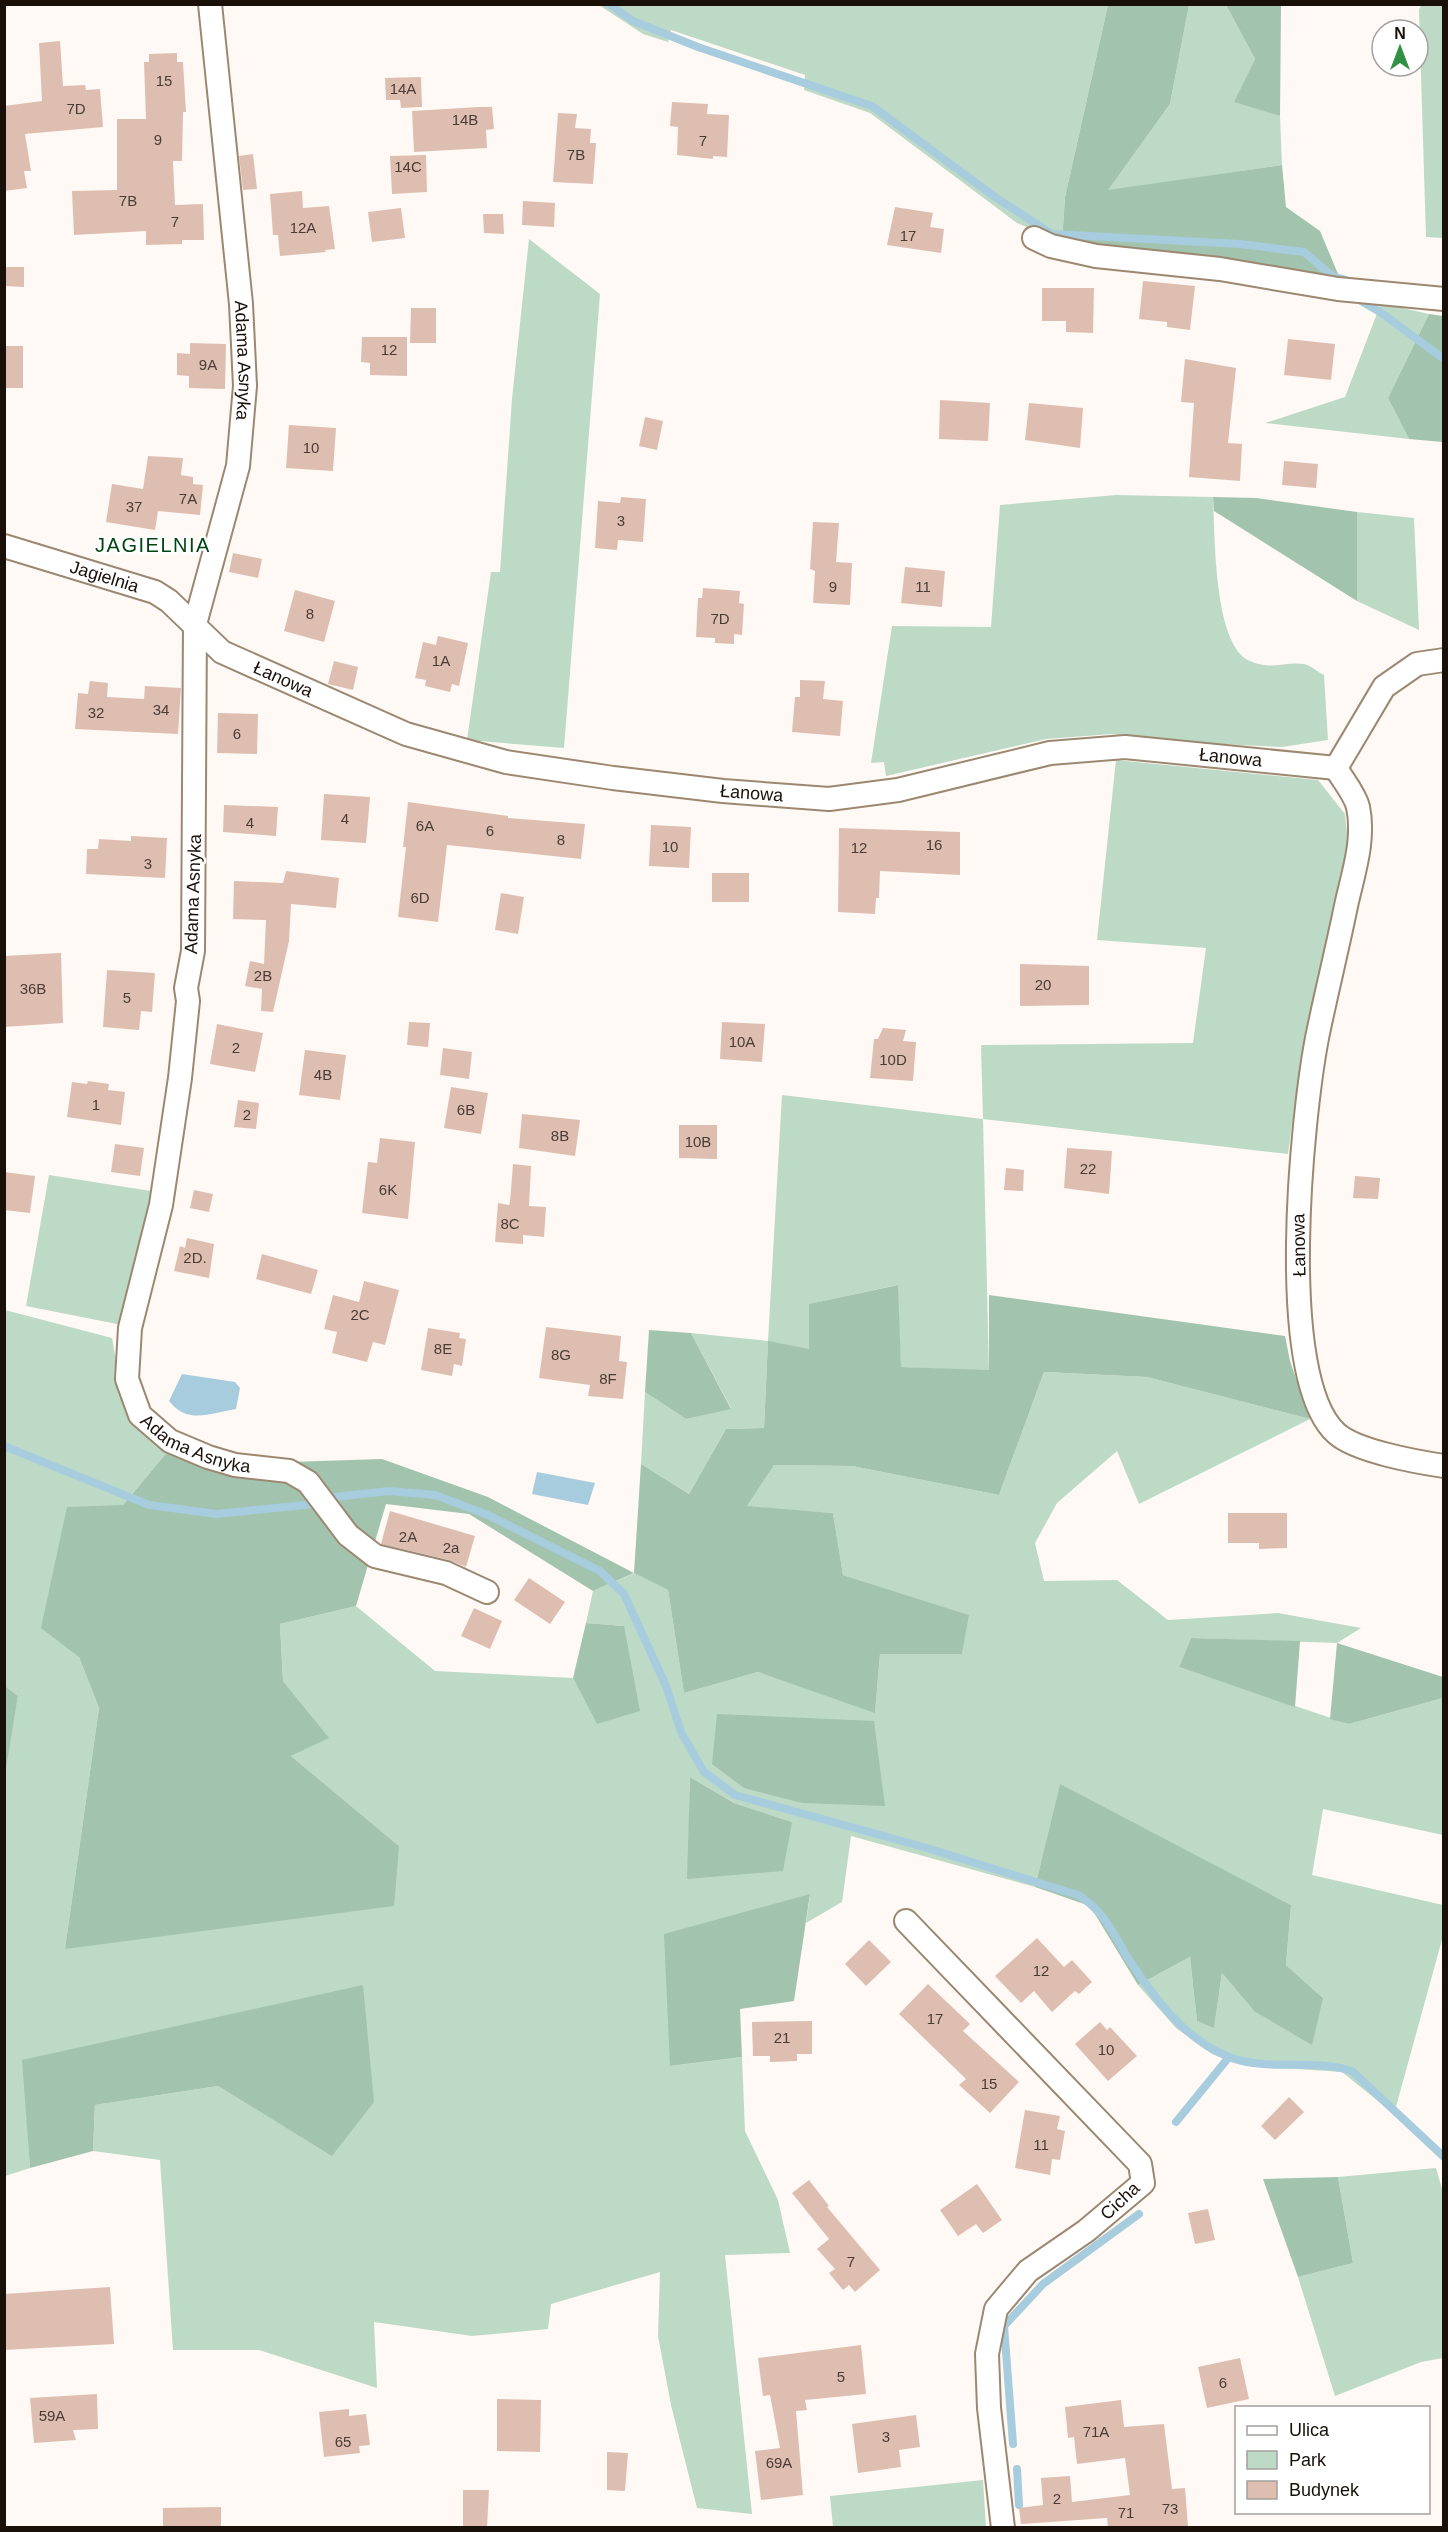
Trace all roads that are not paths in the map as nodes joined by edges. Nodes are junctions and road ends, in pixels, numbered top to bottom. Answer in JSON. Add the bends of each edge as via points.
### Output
{"nodes":[{"id":1,"x":210,"y":4,"type":"edge"},
{"id":2,"x":1034,"y":238,"type":"dead end"},
{"id":3,"x":1443,"y":299,"type":"edge"},
{"id":4,"x":4,"y":546,"type":"edge"},
{"id":5,"x":195,"y":624,"type":"junction"},
{"id":6,"x":1443,"y":660,"type":"edge"},
{"id":7,"x":1336,"y":768,"type":"junction"},
{"id":8,"x":1443,"y":1466,"type":"edge"},
{"id":9,"x":487,"y":1592,"type":"dead end"},
{"id":10,"x":906,"y":1921,"type":"dead end"},
{"id":11,"x":1003,"y":2528,"type":"edge"}],
"edges":[{"from":1,"to":5,"type":"street","name":"Adama Asnyka","via":[[241,304],[245,386],[238,466]]},
{"from":2,"to":3,"type":"street","via":[[1096,256],[1220,268],[1338,289]]},
{"from":4,"to":5,"type":"street","name":"Jagielnia","via":[[155,592]]},
{"from":5,"to":7,"type":"street","name":"Łanowa","via":[[222,652],[406,734],[506,762],[614,778],[829,799],[898,790],[1050,753],[1125,747]]},
{"from":5,"to":9,"type":"street","name":"Adama Asnyka","via":[[193,951],[161,1205],[130,1328],[127,1379],[140,1414],[170,1441],[236,1465],[289,1471],[308,1482],[348,1535],[375,1556],[446,1574]]},
{"from":6,"to":7,"type":"street","via":[[1417,664],[1384,687]]},
{"from":7,"to":8,"type":"street","name":"Łanowa","via":[[1358,806],[1359,851],[1317,1040],[1300,1171],[1300,1321],[1311,1386],[1323,1415],[1336,1433],[1350,1442],[1410,1461]]},
{"from":10,"to":11,"type":"street","name":"Cicha","via":[[1140,2164],[1142,2173],[1143,2183],[1123,2202],[1028,2271],[996,2309],[988,2365],[989,2408]]}]}
